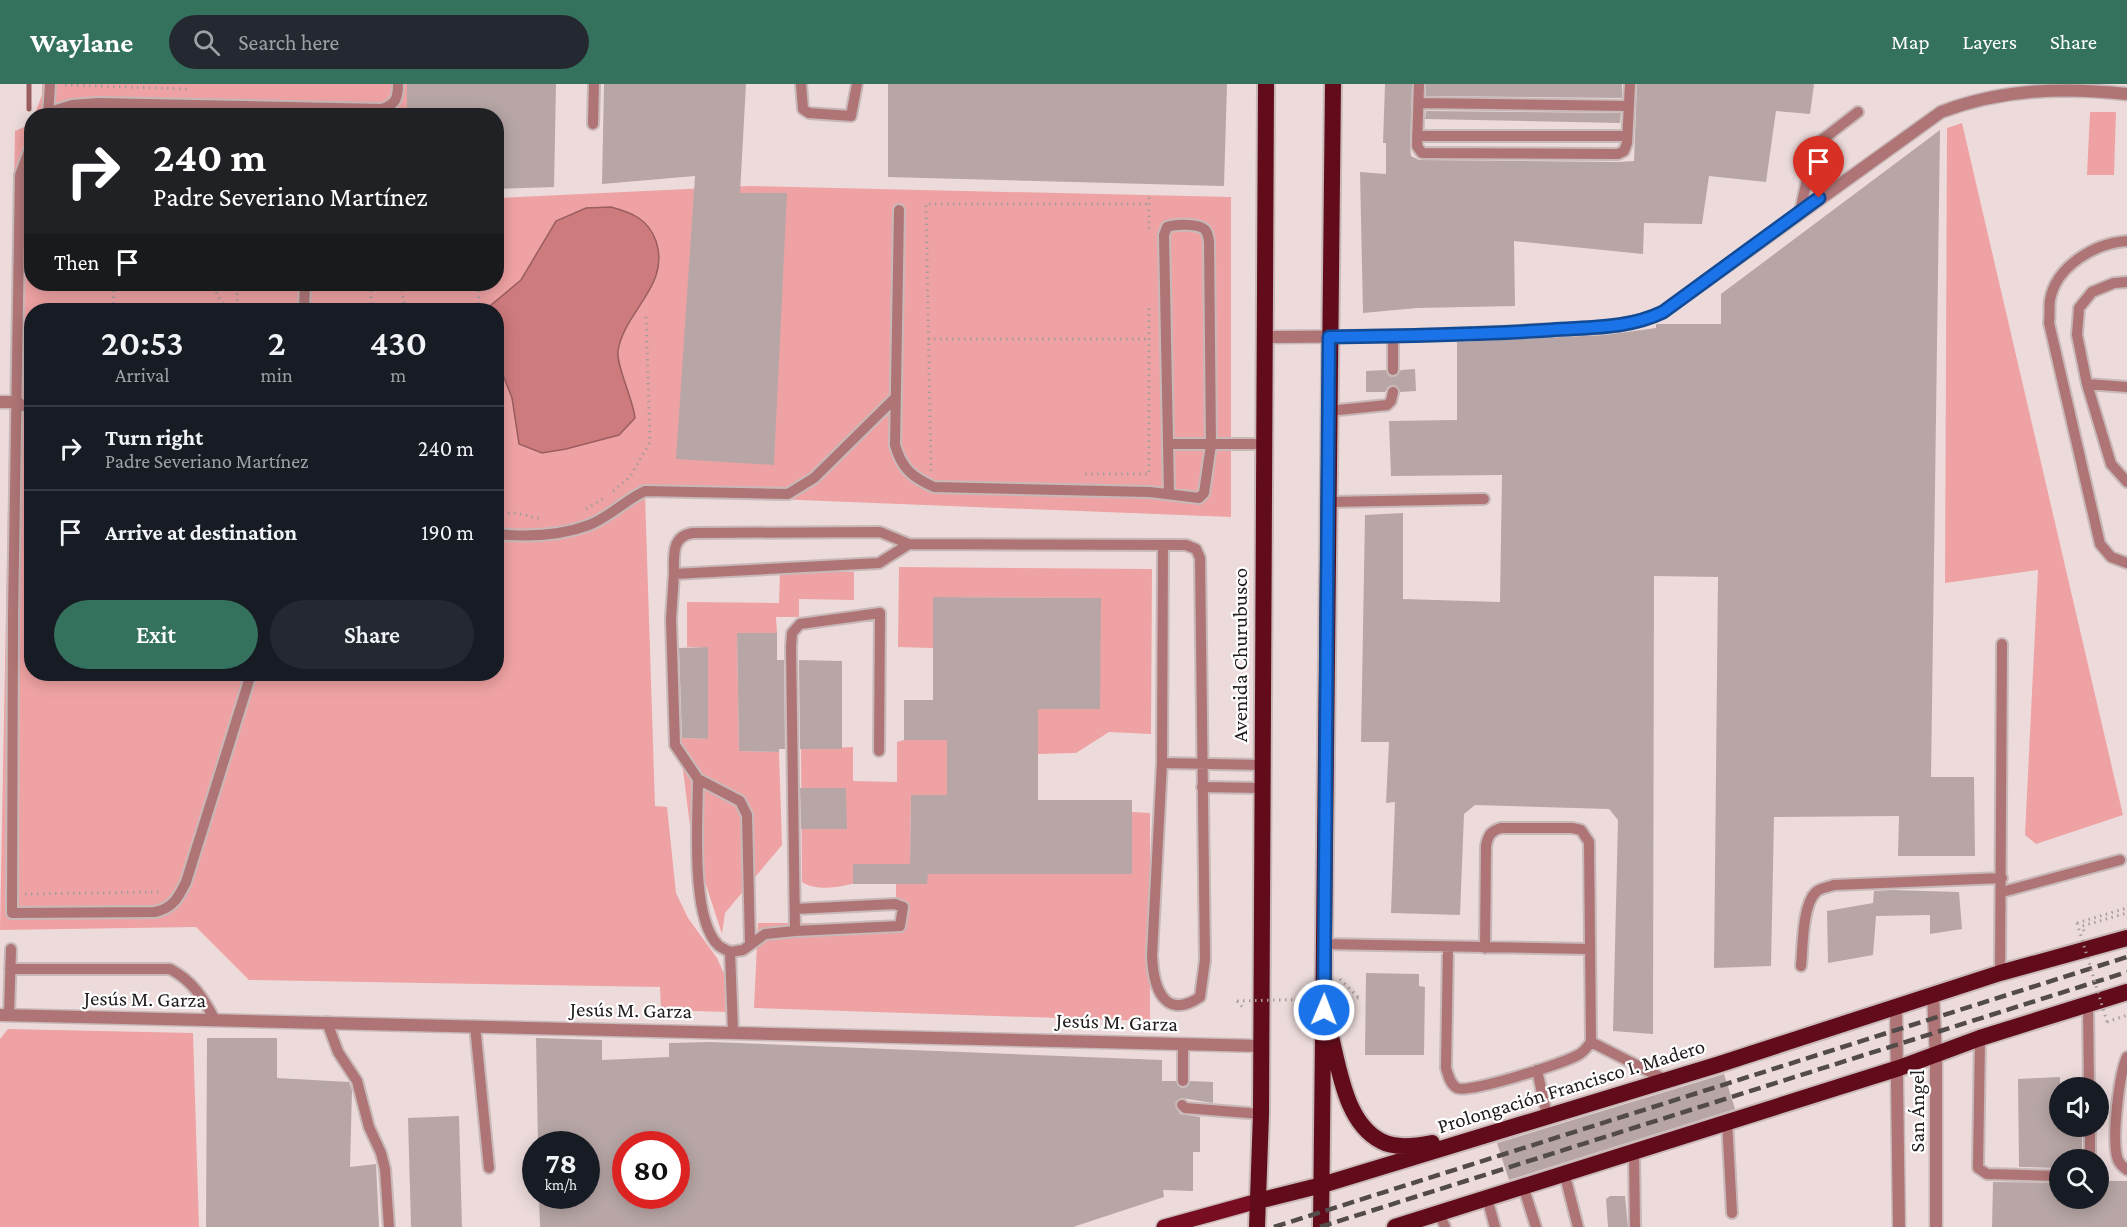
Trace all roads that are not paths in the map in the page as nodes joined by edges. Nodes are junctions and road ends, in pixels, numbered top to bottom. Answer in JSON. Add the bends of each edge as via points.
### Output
{"nodes":[{"id":1,"x":50,"y":84,"type":"edge"},
{"id":2,"x":398,"y":84,"type":"edge"},
{"id":3,"x":594,"y":84,"type":"edge"},
{"id":4,"x":801,"y":84,"type":"edge"},
{"id":5,"x":857,"y":84,"type":"edge"},
{"id":6,"x":1266,"y":84,"type":"edge"},
{"id":7,"x":1333,"y":84,"type":"edge"},
{"id":8,"x":1419,"y":84,"type":"edge"},
{"id":9,"x":1630,"y":84,"type":"edge"},
{"id":10,"x":2127,"y":94,"type":"edge"},
{"id":11,"x":1419,"y":103,"type":"junction"},
{"id":12,"x":1629,"y":106,"type":"junction"},
{"id":13,"x":49,"y":108,"type":"edge"},
{"id":14,"x":64,"y":108,"type":"edge"},
{"id":15,"x":215,"y":108,"type":"edge"},
{"id":16,"x":384,"y":108,"type":"edge"},
{"id":17,"x":1858,"y":112,"type":"dead end"},
{"id":18,"x":593,"y":124,"type":"dead end"},
{"id":19,"x":1417,"y":135,"type":"junction"},
{"id":20,"x":1627,"y":135,"type":"junction"},
{"id":21,"x":24,"y":165,"type":"edge"},
{"id":22,"x":899,"y":210,"type":"dead end"},
{"id":23,"x":1800,"y":212,"type":"junction"},
{"id":24,"x":2127,"y":241,"type":"edge"},
{"id":25,"x":2127,"y":282,"type":"edge"},
{"id":26,"x":1393,"y":336,"type":"junction"},
{"id":27,"x":1265,"y":337,"type":"junction"},
{"id":28,"x":1329,"y":337,"type":"junction"},
{"id":29,"x":1394,"y":370,"type":"dead end"},
{"id":30,"x":2087,"y":384,"type":"junction"},
{"id":31,"x":2127,"y":387,"type":"edge"},
{"id":32,"x":1393,"y":392,"type":"dead end"},
{"id":33,"x":894,"y":399,"type":"junction"},
{"id":34,"x":0,"y":402,"type":"edge"},
{"id":35,"x":17,"y":402,"type":"junction"},
{"id":36,"x":24,"y":406,"type":"edge"},
{"id":37,"x":1329,"y":411,"type":"junction"},
{"id":38,"x":1170,"y":444,"type":"junction"},
{"id":39,"x":1264,"y":444,"type":"junction"},
{"id":40,"x":1211,"y":446,"type":"junction"},
{"id":41,"x":2127,"y":482,"type":"edge"},
{"id":42,"x":1168,"y":494,"type":"junction"},
{"id":43,"x":1484,"y":499,"type":"dead end"},
{"id":44,"x":1329,"y":502,"type":"junction"},
{"id":45,"x":504,"y":535,"type":"edge"},
{"id":46,"x":909,"y":544,"type":"junction"},
{"id":47,"x":1163,"y":545,"type":"junction"},
{"id":48,"x":2127,"y":563,"type":"edge"},
{"id":49,"x":674,"y":574,"type":"junction"},
{"id":50,"x":2002,"y":644,"type":"dead end"},
{"id":51,"x":249,"y":681,"type":"edge"},
{"id":52,"x":879,"y":750,"type":"dead end"},
{"id":53,"x":1202,"y":762,"type":"junction"},
{"id":54,"x":1162,"y":763,"type":"junction"},
{"id":55,"x":1262,"y":765,"type":"junction"},
{"id":56,"x":698,"y":779,"type":"junction"},
{"id":57,"x":1202,"y":787,"type":"junction"},
{"id":58,"x":1262,"y":788,"type":"junction"},
{"id":59,"x":2120,"y":860,"type":"dead end"},
{"id":60,"x":2002,"y":878,"type":"junction"},
{"id":61,"x":2002,"y":892,"type":"junction"},
{"id":62,"x":795,"y":909,"type":"junction"},
{"id":63,"x":795,"y":931,"type":"junction"},
{"id":64,"x":2127,"y":939,"type":"edge"},
{"id":65,"x":750,"y":943,"type":"junction"},
{"id":66,"x":1324,"y":944,"type":"junction"},
{"id":67,"x":1448,"y":947,"type":"junction"},
{"id":68,"x":1485,"y":948,"type":"junction"},
{"id":69,"x":11,"y":949,"type":"dead end"},
{"id":70,"x":1589,"y":949,"type":"junction"},
{"id":71,"x":730,"y":952,"type":"junction"},
{"id":72,"x":1801,"y":966,"type":"dead end"},
{"id":73,"x":10,"y":969,"type":"junction"},
{"id":74,"x":2000,"y":973,"type":"junction"},
{"id":75,"x":2127,"y":992,"type":"edge"},
{"id":76,"x":1933,"y":996,"type":"junction"},
{"id":77,"x":2088,"y":1005,"type":"junction"},
{"id":78,"x":1896,"y":1007,"type":"junction"},
{"id":79,"x":1324,"y":1010,"type":"junction"},
{"id":80,"x":4,"y":1015,"type":"edge"},
{"id":81,"x":216,"y":1020,"type":"junction"},
{"id":82,"x":327,"y":1022,"type":"junction"},
{"id":83,"x":475,"y":1026,"type":"junction"},
{"id":84,"x":733,"y":1031,"type":"junction"},
{"id":85,"x":1980,"y":1038,"type":"junction"},
{"id":86,"x":1590,"y":1042,"type":"junction"},
{"id":87,"x":1183,"y":1044,"type":"junction"},
{"id":88,"x":1261,"y":1046,"type":"junction"},
{"id":89,"x":1936,"y":1056,"type":"junction"},
{"id":90,"x":2127,"y":1057,"type":"edge"},
{"id":91,"x":1899,"y":1068,"type":"junction"},
{"id":92,"x":1537,"y":1070,"type":"junction"},
{"id":93,"x":2090,"y":1077,"type":"edge"},
{"id":94,"x":1666,"y":1080,"type":"junction"},
{"id":95,"x":1183,"y":1081,"type":"dead end"},
{"id":96,"x":1182,"y":1105,"type":"dead end"},
{"id":97,"x":1261,"y":1114,"type":"junction"},
{"id":98,"x":1547,"y":1116,"type":"junction"},
{"id":99,"x":1727,"y":1121,"type":"junction"},
{"id":100,"x":1483,"y":1136,"type":"junction"},
{"id":101,"x":1634,"y":1150,"type":"junction"},
{"id":102,"x":489,"y":1168,"type":"dead end"},
{"id":103,"x":2127,"y":1170,"type":"edge"},
{"id":104,"x":1564,"y":1172,"type":"junction"},
{"id":105,"x":2049,"y":1176,"type":"edge"},
{"id":106,"x":1322,"y":1185,"type":"junction"},
{"id":107,"x":1523,"y":1186,"type":"junction"},
{"id":108,"x":1487,"y":1198,"type":"junction"},
{"id":109,"x":1258,"y":1201,"type":"junction"},
{"id":110,"x":1732,"y":1214,"type":"dead end"},
{"id":111,"x":1442,"y":1220,"type":"edge"},
{"id":112,"x":389,"y":1227,"type":"edge"},
{"id":113,"x":1164,"y":1227,"type":"edge"},
{"id":114,"x":1257,"y":1227,"type":"edge"},
{"id":115,"x":1321,"y":1227,"type":"edge"},
{"id":116,"x":1395,"y":1227,"type":"edge"},
{"id":117,"x":1495,"y":1227,"type":"edge"},
{"id":118,"x":1536,"y":1227,"type":"edge"},
{"id":119,"x":1578,"y":1227,"type":"edge"},
{"id":120,"x":1635,"y":1227,"type":"edge"},
{"id":121,"x":1899,"y":1227,"type":"edge"},
{"id":122,"x":1936,"y":1227,"type":"edge"}],
"edges":[{"from":1,"to":13,"type":"lane"},
{"from":2,"to":16,"type":"lane","via":[[398,98]]},
{"from":3,"to":18,"type":"lane"},
{"from":4,"to":5,"type":"lane","via":[[802,109],[851,117]]},
{"from":6,"to":27,"type":"highway","name":"Avenida Churubusco"},
{"from":7,"to":28,"type":"highway"},
{"from":8,"to":11,"type":"lane"},
{"from":9,"to":12,"type":"lane"},
{"from":10,"to":23,"type":"street","via":[[2036,90],[1972,100],[1941,112],[1916,128]]},
{"from":11,"to":12,"type":"lane"},
{"from":11,"to":19,"type":"lane"},
{"from":12,"to":20,"type":"lane"},
{"from":14,"to":15,"type":"lane","via":[[98,103]]},
{"from":17,"to":23,"type":"lane","via":[[1814,146]]},
{"from":19,"to":20,"type":"lane"},
{"from":19,"to":20,"type":"lane","via":[[1422,153],[1547,154],[1618,154],[1624,151]]},
{"from":21,"to":35,"type":"lane","via":[[20,176]]},
{"from":22,"to":33,"type":"lane"},
{"from":23,"to":26,"type":"street","via":[[1663,312],[1643,321],[1503,333]]},
{"from":24,"to":48,"type":"lane","via":[[2085,254],[2060,275],[2050,298],[2049,323],[2100,544],[2111,557]]},
{"from":25,"to":30,"type":"lane","via":[[2092,292],[2079,308],[2077,335]]},
{"from":26,"to":28,"type":"street"},
{"from":26,"to":29,"type":"lane"},
{"from":27,"to":28,"type":"street"},
{"from":27,"to":39,"type":"highway","name":"Avenida Churubusco"},
{"from":28,"to":37,"type":"highway"},
{"from":30,"to":31,"type":"lane"},
{"from":30,"to":41,"type":"lane","via":[[2111,464]]},
{"from":32,"to":37,"type":"lane","via":[[1387,405]]},
{"from":33,"to":42,"type":"lane","via":[[895,446],[900,463],[914,478],[934,487]]},
{"from":33,"to":45,"type":"lane","via":[[814,478],[788,494],[645,491],[590,525],[526,537]]},
{"from":34,"to":35,"type":"street"},
{"from":35,"to":36,"type":"lane"},
{"from":35,"to":51,"type":"lane","via":[[12,913],[168,909],[186,882]]},
{"from":37,"to":44,"type":"highway"},
{"from":38,"to":40,"type":"lane"},
{"from":38,"to":40,"type":"lane","via":[[1164,235],[1167,227],[1174,225],[1202,227],[1209,241]]},
{"from":38,"to":42,"type":"lane"},
{"from":39,"to":40,"type":"lane"},
{"from":39,"to":55,"type":"highway","name":"Avenida Churubusco"},
{"from":40,"to":42,"type":"lane","via":[[1204,493],[1199,498]]},
{"from":43,"to":44,"type":"lane"},
{"from":44,"to":66,"type":"highway"},
{"from":46,"to":47,"type":"lane"},
{"from":46,"to":49,"type":"lane","via":[[879,563]]},
{"from":46,"to":49,"type":"lane","via":[[880,532],[693,533],[678,538]]},
{"from":47,"to":53,"type":"lane","via":[[1186,545],[1196,549],[1200,558]]},
{"from":47,"to":54,"type":"lane"},
{"from":49,"to":56,"type":"lane","via":[[671,619],[675,745]]},
{"from":50,"to":60,"type":"lane"},
{"from":52,"to":62,"type":"lane","via":[[880,613],[800,624],[792,633],[791,647]]},
{"from":53,"to":54,"type":"lane"},
{"from":53,"to":55,"type":"lane"},
{"from":53,"to":57,"type":"lane"},
{"from":54,"to":57,"type":"lane","via":[[1152,964],[1159,995],[1171,1004],[1189,1005],[1200,997],[1204,984]]},
{"from":55,"to":58,"type":"highway","name":"Avenida Churubusco"},
{"from":56,"to":65,"type":"lane","via":[[740,801],[747,815]]},
{"from":56,"to":71,"type":"lane","via":[[703,913],[718,945]]},
{"from":57,"to":58,"type":"lane"},
{"from":58,"to":88,"type":"highway","name":"Avenida Churubusco"},
{"from":59,"to":61,"type":"lane"},
{"from":60,"to":61,"type":"lane"},
{"from":60,"to":72,"type":"lane","via":[[1834,885],[1817,891],[1805,920]]},
{"from":61,"to":74,"type":"lane"},
{"from":62,"to":63,"type":"lane"},
{"from":62,"to":63,"type":"lane","via":[[895,904],[903,908],[900,926]]},
{"from":63,"to":65,"type":"lane","via":[[765,934]]},
{"from":64,"to":74,"type":"highway","name":"Prolongación Francisco I. Madero"},
{"from":65,"to":71,"type":"lane","via":[[743,950]]},
{"from":66,"to":67,"type":"lane"},
{"from":66,"to":79,"type":"highway"},
{"from":67,"to":68,"type":"lane"},
{"from":67,"to":92,"type":"lane","via":[[1449,1080],[1457,1088],[1469,1090]]},
{"from":68,"to":70,"type":"lane"},
{"from":68,"to":70,"type":"lane","via":[[1488,837],[1492,830],[1572,828],[1581,830],[1588,842]]},
{"from":69,"to":73,"type":"lane"},
{"from":70,"to":86,"type":"lane"},
{"from":71,"to":84,"type":"lane"},
{"from":73,"to":80,"type":"lane"},
{"from":73,"to":81,"type":"lane","via":[[170,969],[198,990]]},
{"from":74,"to":76,"type":"highway","name":"Prolongación Francisco I. Madero"},
{"from":75,"to":77,"type":"highway"},
{"from":76,"to":78,"type":"highway","name":"Prolongación Francisco I. Madero"},
{"from":76,"to":89,"type":"street","name":"San Ángel"},
{"from":77,"to":85,"type":"highway"},
{"from":77,"to":93,"type":"lane"},
{"from":78,"to":91,"type":"street","name":"San Ángel"},
{"from":78,"to":94,"type":"highway","name":"Prolongación Francisco I. Madero"},
{"from":79,"to":100,"type":"highway","via":[[1347,1098],[1360,1123],[1381,1142],[1411,1146]]},
{"from":79,"to":106,"type":"highway"},
{"from":80,"to":81,"type":"street","name":"Jesús M. Garza"},
{"from":81,"to":82,"type":"street","name":"Jesús M. Garza"},
{"from":82,"to":83,"type":"street","name":"Jesús M. Garza"},
{"from":82,"to":112,"type":"lane","via":[[338,1053],[357,1081],[369,1127],[381,1153]]},
{"from":83,"to":84,"type":"street","name":"Jesús M. Garza"},
{"from":83,"to":102,"type":"lane"},
{"from":84,"to":87,"type":"street","name":"Jesús M. Garza"},
{"from":85,"to":89,"type":"highway"},
{"from":85,"to":105,"type":"lane","via":[[1978,1168],[1987,1174]]},
{"from":86,"to":92,"type":"lane","via":[[1579,1055]]},
{"from":86,"to":94,"type":"lane"},
{"from":87,"to":88,"type":"street","name":"Jesús M. Garza"},
{"from":87,"to":95,"type":"lane"},
{"from":88,"to":97,"type":"highway","name":"Avenida Churubusco"},
{"from":89,"to":91,"type":"highway"},
{"from":89,"to":122,"type":"street","name":"San Ángel"},
{"from":90,"to":103,"type":"lane","via":[[2117,1130],[2117,1156]]},
{"from":91,"to":99,"type":"highway"},
{"from":91,"to":121,"type":"street","name":"San Ángel"},
{"from":92,"to":98,"type":"lane"},
{"from":94,"to":98,"type":"highway","name":"Prolongación Francisco I. Madero"},
{"from":96,"to":97,"type":"lane"},
{"from":97,"to":109,"type":"highway","name":"Avenida Churubusco"},
{"from":98,"to":100,"type":"highway","name":"Prolongación Francisco I. Madero"},
{"from":99,"to":101,"type":"highway"},
{"from":99,"to":110,"type":"lane"},
{"from":100,"to":106,"type":"highway","name":"Prolongación Francisco I. Madero"},
{"from":101,"to":104,"type":"highway"},
{"from":101,"to":120,"type":"lane"},
{"from":104,"to":107,"type":"highway"},
{"from":104,"to":119,"type":"lane"},
{"from":106,"to":109,"type":"highway","name":"Prolongación Francisco I. Madero"},
{"from":106,"to":115,"type":"highway"},
{"from":107,"to":108,"type":"highway"},
{"from":107,"to":118,"type":"lane"},
{"from":108,"to":111,"type":"highway"},
{"from":108,"to":117,"type":"lane"},
{"from":109,"to":113,"type":"main road"},
{"from":109,"to":114,"type":"highway","name":"Avenida Churubusco"},
{"from":111,"to":116,"type":"highway"}]}
